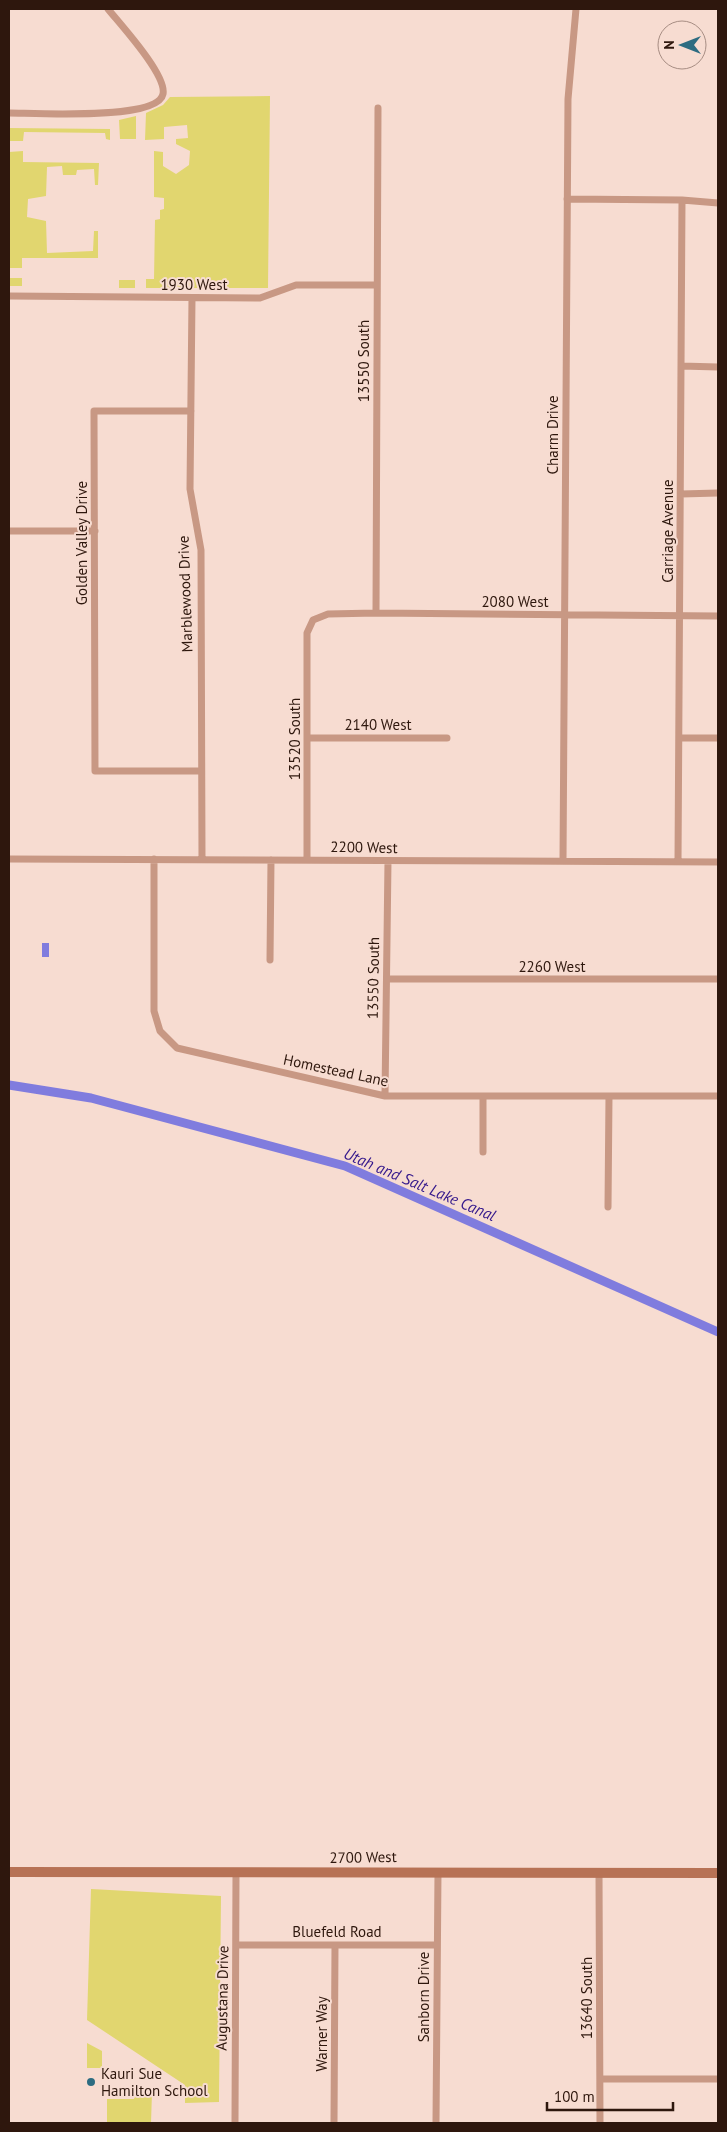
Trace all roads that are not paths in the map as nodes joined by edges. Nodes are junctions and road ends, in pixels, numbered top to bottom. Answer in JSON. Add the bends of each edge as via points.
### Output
{"nodes":[{"id":1,"x":108,"y":9,"type":"edge"},
{"id":2,"x":576,"y":9,"type":"edge"},
{"id":3,"x":378,"y":108,"type":"dead end"},
{"id":4,"x":9,"y":113,"type":"edge"},
{"id":5,"x":566,"y":200,"type":"junction"},
{"id":6,"x":682,"y":200,"type":"junction"},
{"id":7,"x":718,"y":203,"type":"edge"},
{"id":8,"x":377,"y":285,"type":"junction"},
{"id":9,"x":9,"y":296,"type":"edge"},
{"id":10,"x":192,"y":298,"type":"junction"},
{"id":11,"x":681,"y":366,"type":"junction"},
{"id":12,"x":718,"y":366,"type":"edge"},
{"id":13,"x":191,"y":411,"type":"junction"},
{"id":14,"x":718,"y":493,"type":"edge"},
{"id":15,"x":681,"y":494,"type":"junction"},
{"id":16,"x":9,"y":531,"type":"edge"},
{"id":17,"x":95,"y":531,"type":"junction"},
{"id":18,"x":376,"y":614,"type":"junction"},
{"id":19,"x":566,"y":615,"type":"junction"},
{"id":20,"x":680,"y":616,"type":"junction"},
{"id":21,"x":718,"y":616,"type":"edge"},
{"id":22,"x":313,"y":620,"type":"joint"},
{"id":23,"x":308,"y":738,"type":"junction"},
{"id":24,"x":448,"y":738,"type":"dead end"},
{"id":25,"x":680,"y":738,"type":"junction"},
{"id":26,"x":718,"y":738,"type":"edge"},
{"id":27,"x":201,"y":771,"type":"junction"},
{"id":28,"x":9,"y":859,"type":"edge"},
{"id":29,"x":154,"y":859,"type":"junction"},
{"id":30,"x":202,"y":859,"type":"junction"},
{"id":31,"x":271,"y":860,"type":"junction"},
{"id":32,"x":307,"y":860,"type":"junction"},
{"id":33,"x":388,"y":861,"type":"junction"},
{"id":34,"x":563,"y":861,"type":"junction"},
{"id":35,"x":678,"y":862,"type":"junction"},
{"id":36,"x":718,"y":862,"type":"edge"},
{"id":37,"x":270,"y":960,"type":"dead end"},
{"id":38,"x":387,"y":979,"type":"junction"},
{"id":39,"x":718,"y":979,"type":"edge"},
{"id":40,"x":385,"y":1096,"type":"junction"},
{"id":41,"x":609,"y":1096,"type":"junction"},
{"id":42,"x":718,"y":1096,"type":"edge"},
{"id":43,"x":483,"y":1097,"type":"junction"},
{"id":44,"x":483,"y":1152,"type":"dead end"},
{"id":45,"x":608,"y":1207,"type":"dead end"},
{"id":46,"x":9,"y":1872,"type":"edge"},
{"id":47,"x":438,"y":1872,"type":"junction"},
{"id":48,"x":236,"y":1873,"type":"junction"},
{"id":49,"x":718,"y":1873,"type":"edge"},
{"id":50,"x":599,"y":1874,"type":"junction"},
{"id":51,"x":236,"y":1945,"type":"junction"},
{"id":52,"x":335,"y":1945,"type":"junction"},
{"id":53,"x":437,"y":1945,"type":"junction"},
{"id":54,"x":600,"y":2079,"type":"junction"},
{"id":55,"x":718,"y":2079,"type":"edge"},
{"id":56,"x":235,"y":2123,"type":"edge"},
{"id":57,"x":334,"y":2123,"type":"edge"},
{"id":58,"x":436,"y":2123,"type":"edge"},
{"id":59,"x":600,"y":2123,"type":"edge"}],
"edges":[{"from":1,"to":4,"type":"street","via":[[148,58],[161,82],[163,95],[153,104],[132,111],[105,114]]},
{"from":2,"to":5,"type":"street","name":"Charm Drive","via":[[568,99]]},
{"from":3,"to":8,"type":"street","name":"13550 South"},
{"from":5,"to":6,"type":"street"},
{"from":5,"to":19,"type":"street","name":"Charm Drive"},
{"from":6,"to":7,"type":"street"},
{"from":6,"to":11,"type":"street","name":"Carriage Avenue"},
{"from":8,"to":10,"type":"street","name":"1930 West","via":[[296,285],[260,298]]},
{"from":8,"to":18,"type":"street","name":"13550 South"},
{"from":9,"to":10,"type":"street","name":"1930 West"},
{"from":10,"to":13,"type":"street","name":"Marblewood Drive"},
{"from":11,"to":12,"type":"street"},
{"from":11,"to":15,"type":"street","name":"Carriage Avenue"},
{"from":13,"to":17,"type":"street","name":"Golden Valley Drive","via":[[94,411]]},
{"from":13,"to":27,"type":"street","name":"Marblewood Drive","via":[[190,489],[201,550]]},
{"from":14,"to":15,"type":"street"},
{"from":15,"to":20,"type":"street","name":"Carriage Avenue"},
{"from":16,"to":17,"type":"street"},
{"from":17,"to":27,"type":"street","name":"Golden Valley Drive","via":[[95,771]]},
{"from":18,"to":19,"type":"street","name":"2080 West"},
{"from":18,"to":22,"type":"street","name":"2080 West","via":[[328,614]]},
{"from":19,"to":20,"type":"street","name":"2080 West"},
{"from":19,"to":34,"type":"street","name":"Charm Drive"},
{"from":20,"to":21,"type":"street","name":"2080 West"},
{"from":20,"to":25,"type":"street","name":"Carriage Avenue"},
{"from":22,"to":23,"type":"street","name":"13520 South","via":[[307,633]]},
{"from":23,"to":24,"type":"street","name":"2140 West"},
{"from":23,"to":32,"type":"street","name":"13520 South"},
{"from":25,"to":26,"type":"street"},
{"from":25,"to":35,"type":"street","name":"Carriage Avenue"},
{"from":27,"to":30,"type":"street","name":"Marblewood Drive"},
{"from":28,"to":29,"type":"street","name":"2200 West"},
{"from":29,"to":30,"type":"street","name":"2200 West"},
{"from":29,"to":40,"type":"street","name":"Homestead Lane","via":[[154,1011],[160,1032],[177,1048]]},
{"from":30,"to":31,"type":"street","name":"2200 West"},
{"from":31,"to":32,"type":"street","name":"2200 West"},
{"from":31,"to":37,"type":"street"},
{"from":32,"to":33,"type":"street","name":"2200 West"},
{"from":33,"to":34,"type":"street","name":"2200 West"},
{"from":33,"to":38,"type":"street","name":"13550 South"},
{"from":34,"to":35,"type":"street","name":"2200 West"},
{"from":35,"to":36,"type":"street","name":"2200 West"},
{"from":38,"to":39,"type":"street","name":"2260 West"},
{"from":38,"to":40,"type":"street","name":"13550 South"},
{"from":40,"to":43,"type":"street","name":"Homestead Lane"},
{"from":41,"to":42,"type":"street","name":"Homestead Lane"},
{"from":41,"to":43,"type":"street","name":"Homestead Lane"},
{"from":41,"to":45,"type":"street"},
{"from":43,"to":44,"type":"street"},
{"from":46,"to":48,"type":"main road","name":"2700 West"},
{"from":47,"to":48,"type":"main road","name":"2700 West"},
{"from":47,"to":50,"type":"main road","name":"2700 West"},
{"from":47,"to":53,"type":"street","name":"Sanborn Drive"},
{"from":48,"to":51,"type":"street","name":"Augustana Drive"},
{"from":49,"to":50,"type":"main road","name":"2700 West"},
{"from":50,"to":54,"type":"street","name":"13640 South"},
{"from":51,"to":52,"type":"street","name":"Bluefeld Road"},
{"from":51,"to":56,"type":"street","name":"Augustana Drive"},
{"from":52,"to":53,"type":"street","name":"Bluefeld Road"},
{"from":52,"to":57,"type":"street","name":"Warner Way"},
{"from":53,"to":58,"type":"street","name":"Sanborn Drive"},
{"from":54,"to":55,"type":"street"},
{"from":54,"to":59,"type":"street","name":"13640 South"}]}
